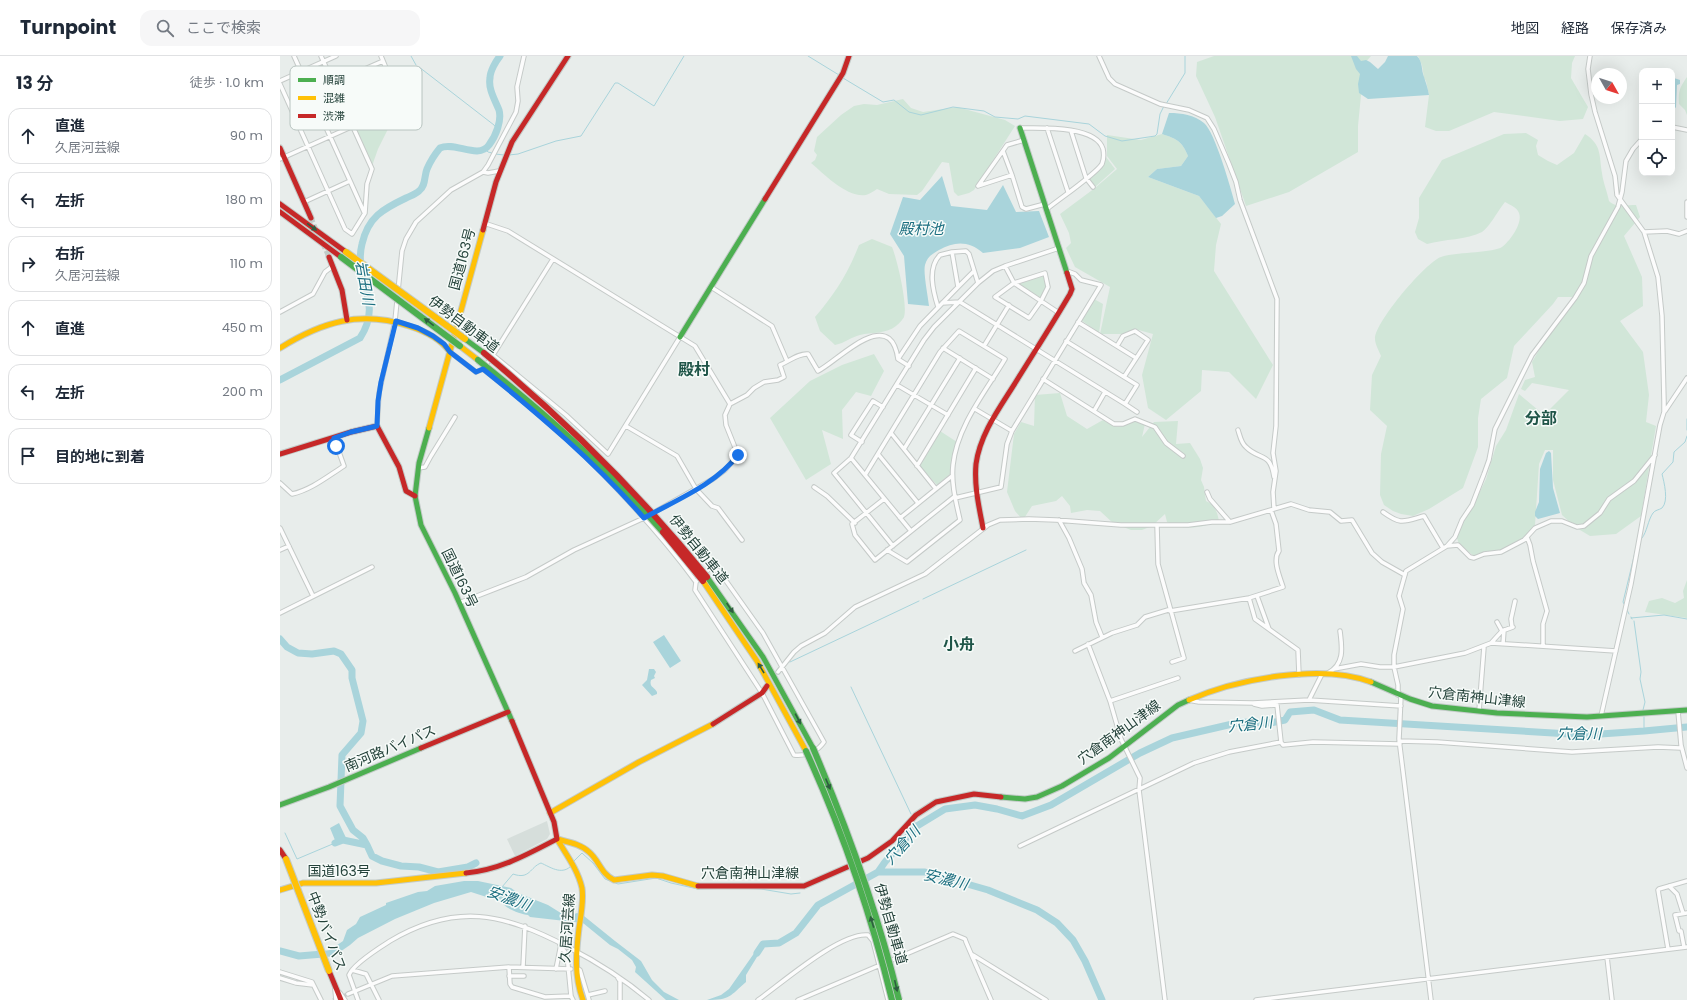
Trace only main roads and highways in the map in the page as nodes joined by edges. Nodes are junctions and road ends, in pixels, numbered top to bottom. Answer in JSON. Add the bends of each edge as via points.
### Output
{"nodes":[{"id":1,"x":568,"y":56,"type":"edge"},
{"id":2,"x":849,"y":56,"type":"edge"},
{"id":3,"x":1020,"y":128,"type":"road end"},
{"id":4,"x":280,"y":148,"type":"edge"},
{"id":5,"x":282,"y":158,"type":"edge"},
{"id":6,"x":280,"y":204,"type":"edge"},
{"id":7,"x":280,"y":212,"type":"edge"},
{"id":8,"x":311,"y":218,"type":"tunnel mouth"},
{"id":9,"x":344,"y":255,"type":"junction"},
{"id":10,"x":329,"y":257,"type":"tunnel mouth"},
{"id":11,"x":351,"y":319,"type":"junction"},
{"id":12,"x":680,"y":337,"type":"road end"},
{"id":13,"x":280,"y":348,"type":"edge"},
{"id":14,"x":450,"y":352,"type":"junction"},
{"id":15,"x":280,"y":454,"type":"edge"},
{"id":16,"x":416,"y":496,"type":"junction"},
{"id":17,"x":983,"y":528,"type":"road end"},
{"id":18,"x":702,"y":580,"type":"junction"},
{"id":19,"x":767,"y":686,"type":"dead end"},
{"id":20,"x":1687,"y":710,"type":"edge"},
{"id":21,"x":508,"y":712,"type":"junction"},
{"id":22,"x":810,"y":749,"type":"junction"},
{"id":23,"x":280,"y":805,"type":"edge"},
{"id":24,"x":550,"y":813,"type":"junction"},
{"id":25,"x":558,"y":839,"type":"junction"},
{"id":26,"x":280,"y":850,"type":"edge"},
{"id":27,"x":280,"y":890,"type":"edge"},
{"id":28,"x":586,"y":998,"type":"edge"},
{"id":29,"x":341,"y":1000,"type":"edge"},
{"id":30,"x":892,"y":1000,"type":"edge"},
{"id":31,"x":899,"y":1000,"type":"edge"}],
"edges":[{"from":1,"to":14,"type":"main road","name":"国道163号","via":[[521,127],[499,171]]},
{"from":2,"to":12,"type":"main road","via":[[843,73]]},
{"from":3,"to":17,"type":"main road","via":[[1072,289],[987,430],[978,456],[976,475]]},
{"from":4,"to":5,"type":"main road"},
{"from":5,"to":8,"type":"main road"},
{"from":6,"to":9,"type":"main road","name":"伊勢自動車道","one_way":true},
{"from":7,"to":9,"type":"main road","name":"伊勢自動車道"},
{"from":18,"to":9,"type":"main road","name":"伊勢自動車道","one_way":true,"bridge":true,"via":[[669,539],[605,469],[563,429],[521,393]]},
{"from":9,"to":18,"type":"main road","name":"伊勢自動車道","bridge":true,"via":[[466,339],[595,450],[643,499]]},
{"from":10,"to":11,"type":"main road"},
{"from":11,"to":13,"type":"main road","via":[[315,329]]},
{"from":11,"to":14,"type":"main road","via":[[375,318],[418,328],[444,344]]},
{"from":14,"to":16,"type":"main road","name":"国道163号","via":[[418,468]]},
{"from":15,"to":16,"type":"main road","via":[[377,426],[398,467],[406,491]]},
{"from":16,"to":21,"type":"main road","name":"国道163号","via":[[421,525]]},
{"from":18,"to":22,"type":"main road","name":"伊勢自動車道","via":[[763,657]]},
{"from":19,"to":24,"type":"main road","via":[[762,693],[719,720]]},
{"from":20,"to":25,"type":"main road","name":"穴倉南神山津線","via":[[1601,716],[1479,711],[1426,706],[1357,678],[1325,674],[1299,675],[1265,679],[1187,700],[1126,748],[1062,786],[1037,797],[1014,799],[966,794],[936,802],[920,811],[892,841],[868,858],[804,886],[701,887],[652,875],[614,880],[604,873],[590,852]]},
{"from":21,"to":23,"type":"main road","name":"南河路バイパス"},
{"from":21,"to":24,"type":"main road","name":"国道163号"},
{"from":30,"to":22,"type":"main road","name":"伊勢自動車道","one_way":true,"bridge":true,"via":[[862,888]]},
{"from":22,"to":31,"type":"main road","name":"伊勢自動車道","one_way":true,"bridge":true,"via":[[841,813],[868,886]]},
{"from":24,"to":25,"type":"main road","name":"国道163号"},
{"from":25,"to":27,"type":"main road","name":"国道163号","via":[[510,863],[476,872],[376,883],[303,883]]},
{"from":25,"to":28,"type":"main road","name":"久居河芸線","via":[[582,886],[576,972],[578,987]]},
{"from":26,"to":29,"type":"main road","name":"中勢バイパス","bridge":true,"via":[[301,895]]}]}
